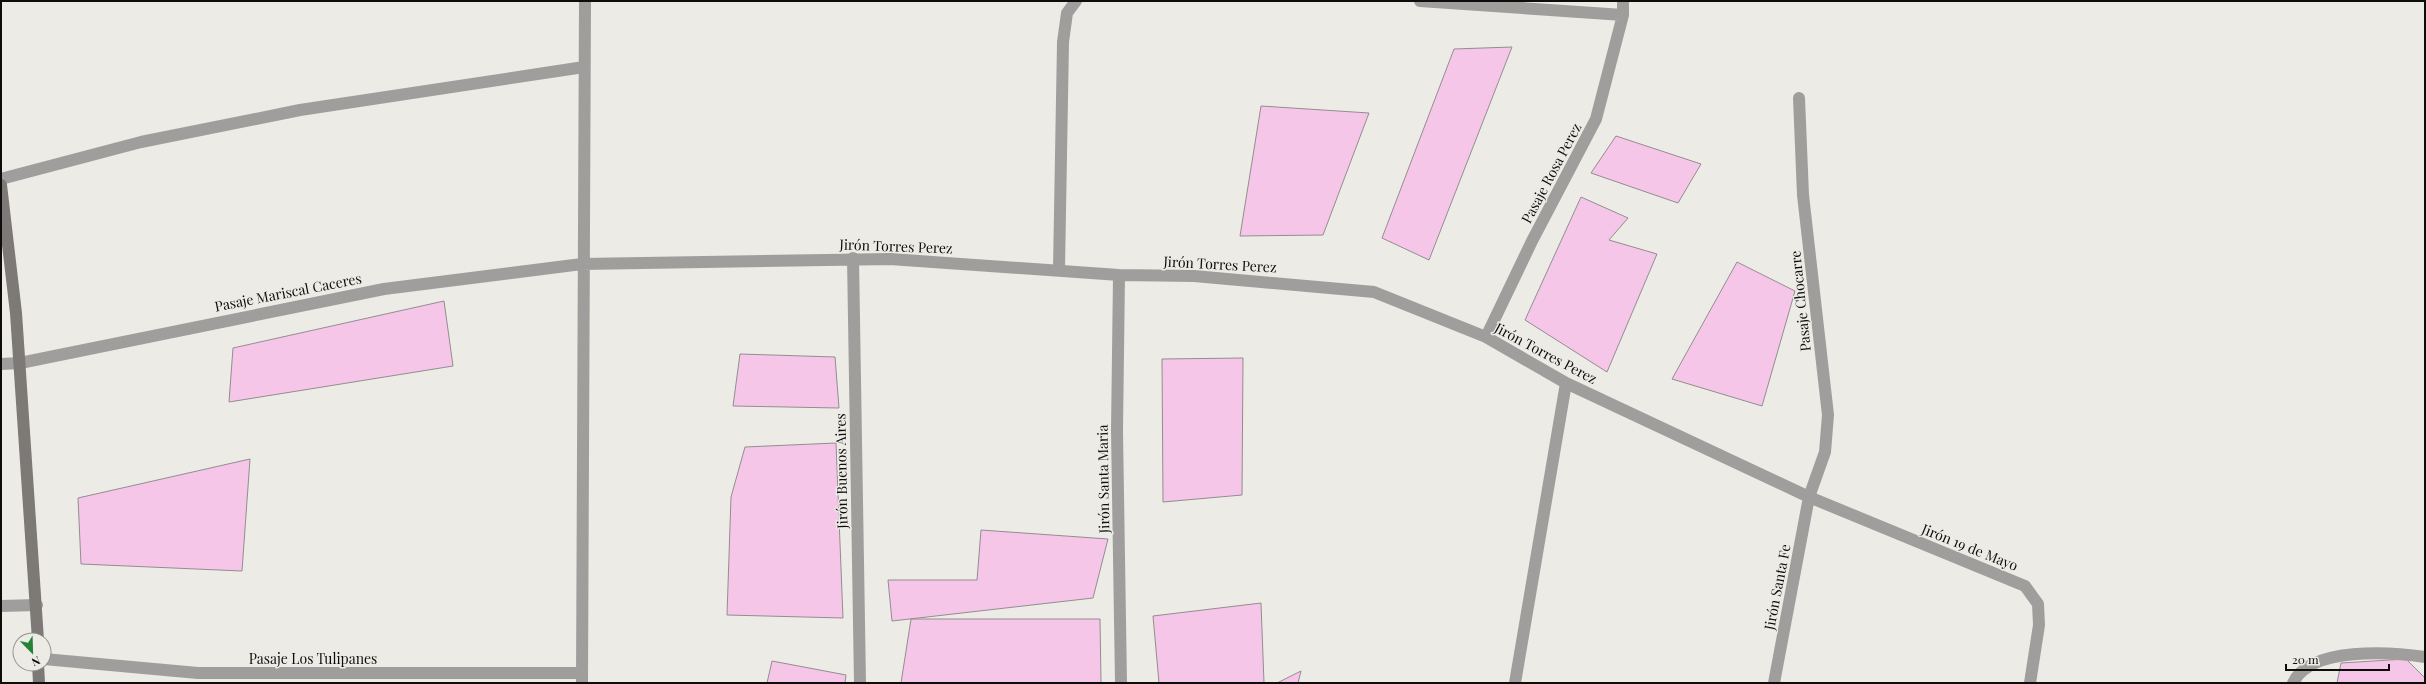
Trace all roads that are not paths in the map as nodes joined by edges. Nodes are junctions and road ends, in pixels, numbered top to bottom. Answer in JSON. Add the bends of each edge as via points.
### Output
{"nodes":[{"id":1,"x":585,"y":1,"type":"edge"},
{"id":2,"x":1076,"y":1,"type":"edge"},
{"id":3,"x":1420,"y":1,"type":"edge"},
{"id":4,"x":1623,"y":1,"type":"edge"},
{"id":5,"x":1623,"y":15,"type":"junction"},
{"id":6,"x":584,"y":67,"type":"junction"},
{"id":7,"x":1799,"y":98,"type":"dead end"},
{"id":8,"x":1,"y":179,"type":"edge"},
{"id":9,"x":1,"y":185,"type":"edge"},
{"id":10,"x":853,"y":258,"type":"junction"},
{"id":11,"x":582,"y":264,"type":"junction"},
{"id":12,"x":1059,"y":269,"type":"junction"},
{"id":13,"x":1119,"y":274,"type":"junction"},
{"id":14,"x":1486,"y":337,"type":"junction"},
{"id":15,"x":20,"y":363,"type":"junction"},
{"id":16,"x":1,"y":364,"type":"edge"},
{"id":17,"x":1566,"y":383,"type":"junction"},
{"id":18,"x":1809,"y":498,"type":"junction"},
{"id":19,"x":37,"y":605,"type":"junction"},
{"id":20,"x":1,"y":606,"type":"edge"},
{"id":21,"x":38,"y":632,"type":"edge"},
{"id":22,"x":2425,"y":657,"type":"edge"},
{"id":23,"x":52,"y":660,"type":"edge"},
{"id":24,"x":38,"y":672,"type":"edge"},
{"id":25,"x":582,"y":678,"type":"edge"},
{"id":26,"x":39,"y":683,"type":"edge"},
{"id":27,"x":860,"y":683,"type":"edge"},
{"id":28,"x":1121,"y":683,"type":"edge"},
{"id":29,"x":1515,"y":683,"type":"edge"},
{"id":30,"x":1774,"y":683,"type":"edge"},
{"id":31,"x":2030,"y":683,"type":"edge"},
{"id":32,"x":2294,"y":683,"type":"edge"}],
"edges":[{"from":1,"to":6,"type":"street"},
{"from":2,"to":12,"type":"street","via":[[1067,13],[1063,42]]},
{"from":3,"to":5,"type":"street"},
{"from":4,"to":5,"type":"street","name":"Pasaje Rosa Perez"},
{"from":5,"to":14,"type":"street","name":"Pasaje Rosa Perez","via":[[1596,119],[1532,241]]},
{"from":6,"to":8,"type":"street","via":[[300,110],[141,142]]},
{"from":6,"to":11,"type":"street"},
{"from":7,"to":18,"type":"street","name":"Pasaje Chocarre","via":[[1803,195],[1828,415],[1824,452]]},
{"from":9,"to":15,"type":"street"},
{"from":10,"to":11,"type":"street","name":"Jirón Torres Perez"},
{"from":10,"to":12,"type":"street","name":"Jirón Torres Perez"},
{"from":10,"to":27,"type":"street","name":"Jirón Buenos Aires"},
{"from":11,"to":15,"type":"street","name":"Pasaje Mariscal Caceres","via":[[384,288]]},
{"from":11,"to":25,"type":"street"},
{"from":12,"to":13,"type":"street","name":"Jirón Torres Perez"},
{"from":13,"to":14,"type":"street","name":"Jirón Torres Perez","via":[[1194,276],[1374,292]]},
{"from":13,"to":28,"type":"street","name":"Jirón Santa Maria","via":[[1117,431]]},
{"from":14,"to":17,"type":"street","name":"Jirón Torres Perez"},
{"from":15,"to":16,"type":"street","name":"Pasaje Mariscal Caceres"},
{"from":15,"to":19,"type":"street"},
{"from":17,"to":18,"type":"street","name":"Jirón Torres Perez"},
{"from":17,"to":29,"type":"street"},
{"from":18,"to":30,"type":"street","name":"Jirón Santa Fe"},
{"from":18,"to":31,"type":"street","name":"Jirón 19 de Mayo","via":[[2025,586],[2038,604],[2039,626]]},
{"from":19,"to":20,"type":"street"},
{"from":19,"to":21,"type":"street"},
{"from":22,"to":32,"type":"street","via":[[2347,653],[2317,663],[2296,676]]},
{"from":23,"to":25,"type":"street","name":"Pasaje Los Tulipanes","via":[[198,673]]},
{"from":24,"to":26,"type":"street"}]}
